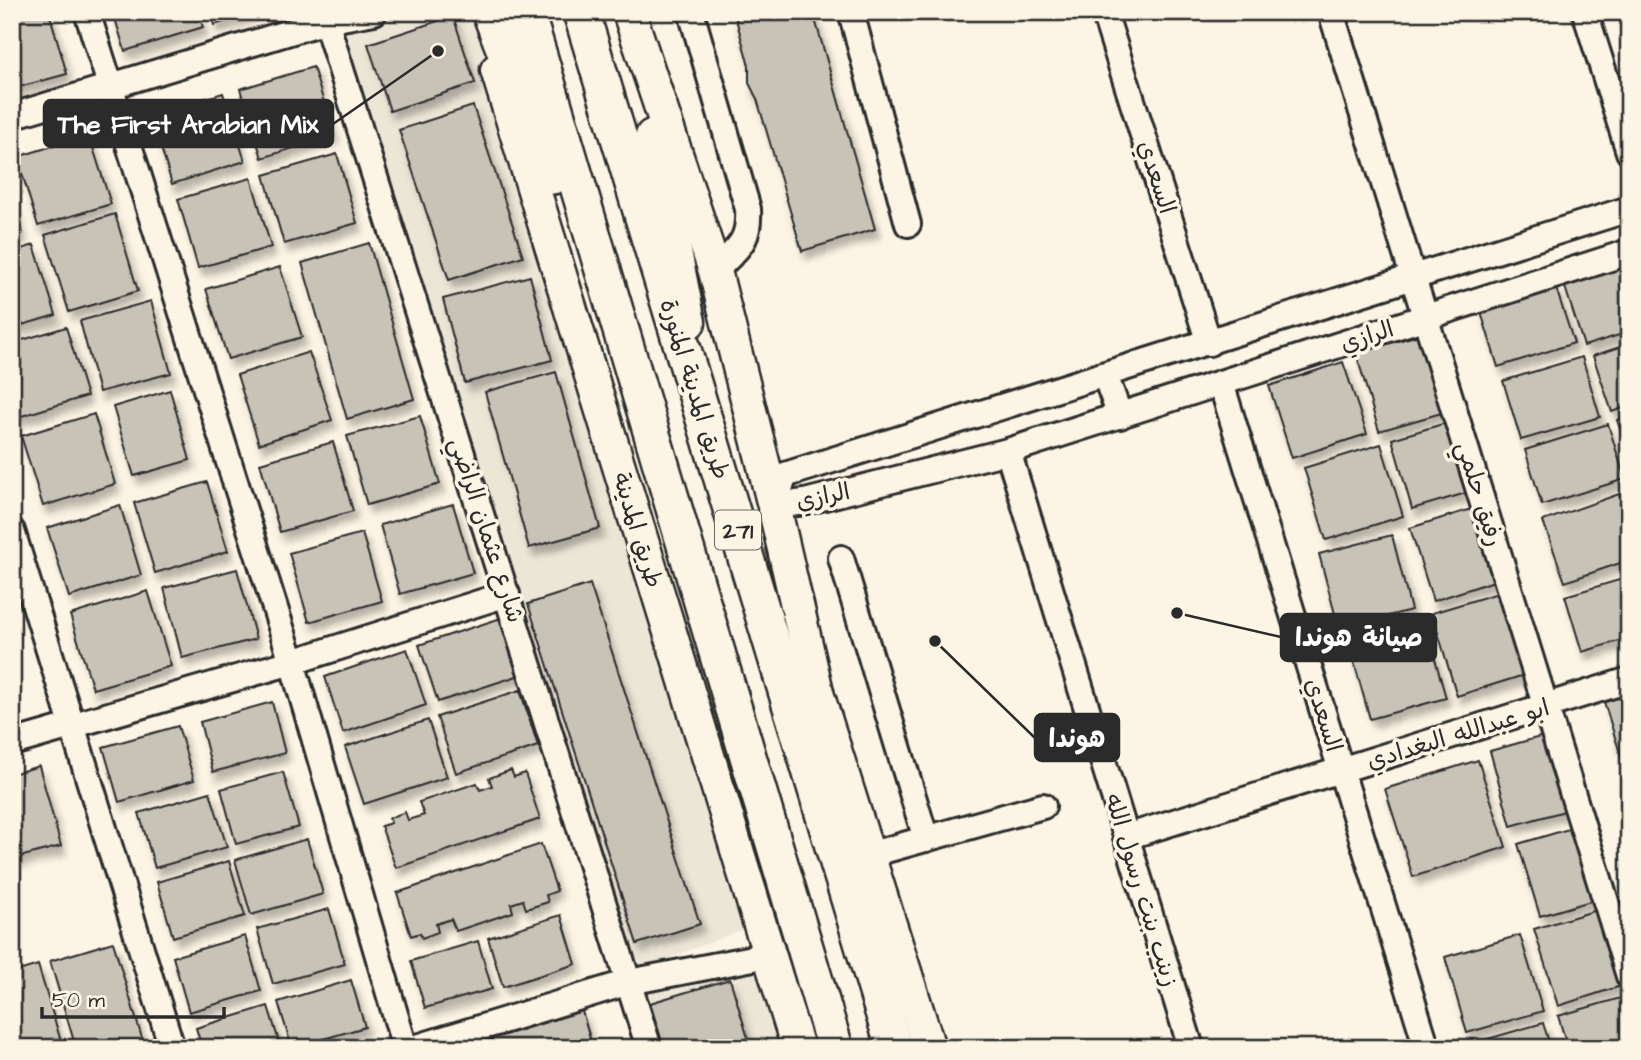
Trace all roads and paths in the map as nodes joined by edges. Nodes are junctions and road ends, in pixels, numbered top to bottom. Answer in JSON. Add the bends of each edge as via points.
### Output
{"nodes":[{"id":1,"x":87,"y":12,"type":"edge"},
{"id":2,"x":374,"y":12,"type":"edge"},
{"id":3,"x":479,"y":12,"type":"edge"},
{"id":4,"x":491,"y":12,"type":"edge"},
{"id":5,"x":526,"y":12,"type":"edge"},
{"id":6,"x":581,"y":12,"type":"edge"},
{"id":7,"x":629,"y":12,"type":"edge"},
{"id":8,"x":691,"y":12,"type":"edge"},
{"id":9,"x":851,"y":12,"type":"edge"},
{"id":10,"x":1104,"y":12,"type":"edge"},
{"id":11,"x":1331,"y":12,"type":"edge"},
{"id":12,"x":1585,"y":12,"type":"edge"},
{"id":13,"x":325,"y":16,"type":"edge"},
{"id":14,"x":111,"y":88,"type":"junction"},
{"id":15,"x":12,"y":116,"type":"edge"},
{"id":16,"x":1629,"y":152,"type":"edge"},
{"id":17,"x":1629,"y":209,"type":"edge"},
{"id":18,"x":908,"y":224,"type":"dead end"},
{"id":19,"x":1629,"y":252,"type":"edge"},
{"id":20,"x":715,"y":271,"type":"junction"},
{"id":21,"x":1413,"y":278,"type":"junction"},
{"id":22,"x":1425,"y":318,"type":"junction"},
{"id":23,"x":1209,"y":343,"type":"junction"},
{"id":24,"x":1105,"y":375,"type":"junction"},
{"id":25,"x":1221,"y":383,"type":"junction"},
{"id":26,"x":1120,"y":416,"type":"junction"},
{"id":27,"x":658,"y":451,"type":"junction"},
{"id":28,"x":714,"y":451,"type":"junction"},
{"id":29,"x":1008,"y":451,"type":"junction"},
{"id":30,"x":774,"y":506,"type":"junction"},
{"id":31,"x":12,"y":531,"type":"edge"},
{"id":32,"x":841,"y":558,"type":"dead end"},
{"id":33,"x":507,"y":594,"type":"junction"},
{"id":34,"x":292,"y":662,"type":"junction"},
{"id":35,"x":1629,"y":680,"type":"edge"},
{"id":36,"x":1545,"y":706,"type":"junction"},
{"id":37,"x":72,"y":726,"type":"junction"},
{"id":38,"x":12,"y":743,"type":"edge"},
{"id":39,"x":1341,"y":770,"type":"junction"},
{"id":40,"x":1043,"y":806,"type":"dead end"},
{"id":41,"x":1126,"y":837,"type":"junction"},
{"id":42,"x":926,"y":839,"type":"junction"},
{"id":43,"x":868,"y":855,"type":"junction"},
{"id":44,"x":769,"y":955,"type":"junction"},
{"id":45,"x":1629,"y":976,"type":"edge"},
{"id":46,"x":629,"y":982,"type":"junction"},
{"id":47,"x":172,"y":1048,"type":"edge"},
{"id":48,"x":405,"y":1048,"type":"edge"},
{"id":49,"x":414,"y":1048,"type":"edge"},
{"id":50,"x":649,"y":1048,"type":"edge"},
{"id":51,"x":798,"y":1048,"type":"edge"},
{"id":52,"x":834,"y":1048,"type":"edge"},
{"id":53,"x":894,"y":1048,"type":"edge"},
{"id":54,"x":929,"y":1048,"type":"edge"},
{"id":55,"x":1191,"y":1048,"type":"edge"},
{"id":56,"x":1427,"y":1048,"type":"edge"}],
"edges":[{"from":1,"to":14,"type":"street"},
{"from":2,"to":13,"type":"street"},
{"from":3,"to":44,"type":"main road","name":"طريق المدينة"},
{"from":4,"to":27,"type":"highway"},
{"from":5,"to":27,"type":"highway","number":"271"},
{"from":6,"to":28,"type":"highway","name":"طريق المدينة المنورة","number":"271"},
{"from":7,"to":20,"type":"main road"},
{"from":7,"to":28,"type":"main road"},
{"from":8,"to":20,"type":"street","via":[[748,209],[745,240]]},
{"from":9,"to":18,"type":"street"},
{"from":10,"to":23,"type":"street","name":"السعدي"},
{"from":11,"to":21,"type":"street","name":"رفيق حلمي"},
{"from":12,"to":16,"type":"street"},
{"from":13,"to":14,"type":"street"},
{"from":13,"to":33,"type":"street","name":"شارع عثمان الراضي"},
{"from":14,"to":15,"type":"street"},
{"from":14,"to":34,"type":"street"},
{"from":17,"to":21,"type":"street","name":"الرازي"},
{"from":19,"to":22,"type":"street","name":"الرازي"},
{"from":20,"to":30,"type":"main road"},
{"from":21,"to":22,"type":"street","name":"رفيق حلمي"},
{"from":21,"to":23,"type":"street","name":"الرازي"},
{"from":22,"to":25,"type":"street","name":"الرازي"},
{"from":22,"to":36,"type":"street","name":"رفيق حلمي"},
{"from":23,"to":24,"type":"street","name":"الرازي"},
{"from":24,"to":26,"type":"street"},
{"from":24,"to":30,"type":"street","name":"الرازي","via":[[785,475]]},
{"from":25,"to":26,"type":"street","name":"الرازي"},
{"from":25,"to":39,"type":"street","name":"السعدي"},
{"from":26,"to":29,"type":"street","name":"الرازي"},
{"from":27,"to":52,"type":"highway","number":"271"},
{"from":28,"to":53,"type":"highway","name":"طريق المدينة المنورة","number":"271"},
{"from":29,"to":30,"type":"street","name":"الرازي"},
{"from":29,"to":41,"type":"street","name":"زينب بنت رسول الله"},
{"from":30,"to":43,"type":"main road","via":[[818,696]]},
{"from":31,"to":37,"type":"street"},
{"from":32,"to":42,"type":"street"},
{"from":33,"to":34,"type":"street"},
{"from":33,"to":46,"type":"street","name":"شارع عثمان الراضي"},
{"from":34,"to":37,"type":"street"},
{"from":34,"to":48,"type":"street"},
{"from":35,"to":36,"type":"street","name":"ابو عبدالله البغدادي"},
{"from":36,"to":39,"type":"street","name":"ابو عبدالله البغدادي"},
{"from":36,"to":45,"type":"street","name":"رفيق حلمي"},
{"from":37,"to":38,"type":"street"},
{"from":37,"to":47,"type":"street"},
{"from":39,"to":41,"type":"street","name":"ابو عبدالله البغدادي"},
{"from":39,"to":56,"type":"street","name":"السعدي"},
{"from":40,"to":42,"type":"street"},
{"from":41,"to":55,"type":"street","name":"زينب بنت رسول الله"},
{"from":42,"to":43,"type":"street"},
{"from":43,"to":54,"type":"main road"},
{"from":44,"to":46,"type":"street"},
{"from":44,"to":51,"type":"main road","name":"طريق المدينة"},
{"from":46,"to":49,"type":"street"},
{"from":46,"to":50,"type":"street","name":"شارع عثمان الراضي"}]}
